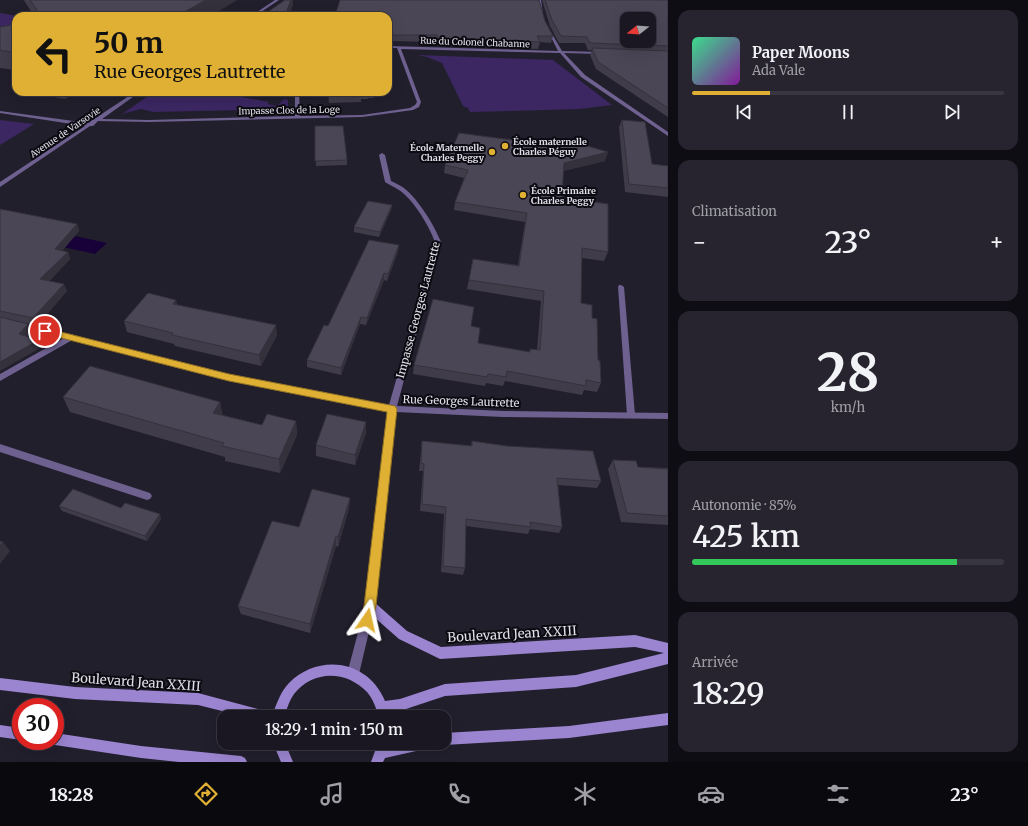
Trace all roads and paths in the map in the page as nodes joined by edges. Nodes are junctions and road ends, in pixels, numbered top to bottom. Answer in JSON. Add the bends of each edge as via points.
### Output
{"nodes":[{"id":1,"x":277,"y":0,"type":"edge"},
{"id":2,"x":539,"y":0,"type":"edge"},
{"id":3,"x":259,"y":12,"type":"edge"},
{"id":4,"x":543,"y":18,"type":"edge"},
{"id":5,"x":546,"y":24,"type":"edge"},
{"id":6,"x":392,"y":47,"type":"edge"},
{"id":7,"x":398,"y":47,"type":"junction"},
{"id":8,"x":560,"y":52,"type":"junction"},
{"id":9,"x":607,"y":53,"type":"edge"},
{"id":10,"x":132,"y":96,"type":"edge"},
{"id":11,"x":297,"y":96,"type":"edge"},
{"id":12,"x":0,"y":112,"type":"edge"},
{"id":13,"x":298,"y":118,"type":"junction"},
{"id":14,"x":99,"y":120,"type":"junction"},
{"id":15,"x":91,"y":125,"type":"junction"},
{"id":16,"x":668,"y":134,"type":"edge"},
{"id":17,"x":382,"y":155,"type":"dead end"},
{"id":18,"x":0,"y":185,"type":"edge"},
{"id":19,"x":621,"y":287,"type":"dead end"},
{"id":20,"x":0,"y":320,"type":"edge"},
{"id":21,"x":71,"y":338,"type":"junction"},
{"id":22,"x":0,"y":378,"type":"edge"},
{"id":23,"x":392,"y":409,"type":"junction"},
{"id":24,"x":631,"y":415,"type":"junction"},
{"id":25,"x":668,"y":416,"type":"edge"},
{"id":26,"x":0,"y":448,"type":"edge"},
{"id":27,"x":147,"y":496,"type":"dead end"},
{"id":28,"x":370,"y":606,"type":"junction"},
{"id":29,"x":668,"y":649,"type":"edge"},
{"id":30,"x":668,"y":658,"type":"edge"},
{"id":31,"x":353,"y":674,"type":"junction"},
{"id":32,"x":0,"y":684,"type":"edge"},
{"id":33,"x":241,"y":710,"type":"edge"},
{"id":34,"x":280,"y":710,"type":"edge"},
{"id":35,"x":383,"y":710,"type":"edge"},
{"id":36,"x":389,"y":710,"type":"edge"},
{"id":37,"x":668,"y":718,"type":"edge"},
{"id":38,"x":0,"y":731,"type":"edge"},
{"id":39,"x":12,"y":733,"type":"edge"},
{"id":40,"x":64,"y":740,"type":"edge"},
{"id":41,"x":451,"y":740,"type":"edge"},
{"id":42,"x":282,"y":750,"type":"edge"},
{"id":43,"x":394,"y":750,"type":"edge"},
{"id":44,"x":381,"y":753,"type":"edge"},
{"id":45,"x":241,"y":762,"type":"edge"},
{"id":46,"x":287,"y":762,"type":"edge"}],
"edges":[{"from":1,"to":3,"type":"street"},
{"from":2,"to":4,"type":"street"},
{"from":5,"to":8,"type":"street"},
{"from":6,"to":7,"type":"street","name":"Rue du Colonel Chabanne"},
{"from":7,"to":8,"type":"street","name":"Rue du Colonel Chabanne"},
{"from":7,"to":13,"type":"street","name":"Impasse Clos de la Loge","via":[[419,102],[417,106],[362,116]]},
{"from":8,"to":9,"type":"street","name":"Rue du Colonel Chabanne"},
{"from":8,"to":16,"type":"street","via":[[583,76]]},
{"from":10,"to":14,"type":"street","name":"Avenue de Varsovie"},
{"from":11,"to":13,"type":"street"},
{"from":12,"to":15,"type":"street"},
{"from":13,"to":14,"type":"street","name":"Impasse Clos de la Loge"},
{"from":14,"to":15,"type":"street","name":"Avenue de Varsovie"},
{"from":15,"to":18,"type":"street","name":"Avenue de Varsovie"},
{"from":17,"to":23,"type":"street","name":"Impasse Georges Lautrette","via":[[388,182],[403,189],[436,234],[438,242]]},
{"from":19,"to":24,"type":"street"},
{"from":20,"to":21,"type":"street","name":"Rue Georges Lautrette"},
{"from":21,"to":22,"type":"street"},
{"from":21,"to":23,"type":"street","name":"Rue Georges Lautrette","via":[[229,378]]},
{"from":23,"to":24,"type":"street","name":"Rue Georges Lautrette","via":[[503,414]]},
{"from":23,"to":28,"type":"street","name":"Impasse Georges Lautrette"},
{"from":24,"to":25,"type":"street","name":"Rue Georges Lautrette"},
{"from":26,"to":27,"type":"street"},
{"from":28,"to":29,"type":"main road","name":"Boulevard Jean XXIII","via":[[403,635],[440,652],[635,641]]},
{"from":28,"to":31,"type":"street","name":"Impasse Georges Lautrette"},
{"from":30,"to":36,"type":"main road","via":[[576,681],[445,690]]},
{"from":31,"to":34,"type":"main road","via":[[338,669],[322,670],[306,676],[293,687]]},
{"from":31,"to":35,"type":"main road","via":[[366,682]]},
{"from":32,"to":33,"type":"main road","name":"Boulevard Jean XXIII","via":[[75,693],[198,699]]},
{"from":37,"to":41,"type":"main road","via":[[569,732]]},
{"from":38,"to":39,"type":"main road"},
{"from":40,"to":45,"type":"main road","via":[[141,752]]},
{"from":42,"to":46,"type":"main road"},
{"from":43,"to":44,"type":"main road"}]}
